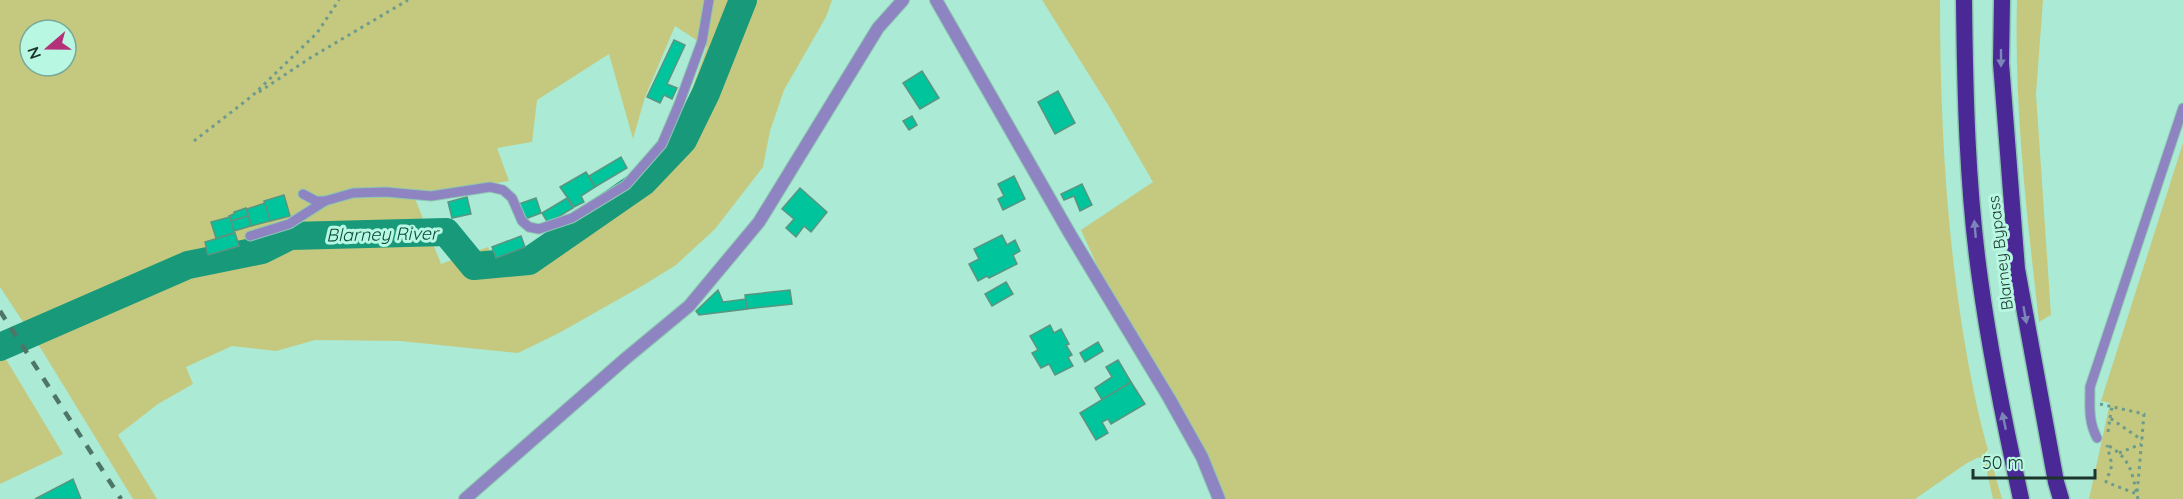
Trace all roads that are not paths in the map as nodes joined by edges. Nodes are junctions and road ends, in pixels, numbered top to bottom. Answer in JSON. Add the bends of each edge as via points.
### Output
{"nodes":[{"id":1,"x":709,"y":0,"type":"edge"},
{"id":2,"x":903,"y":0,"type":"edge"},
{"id":3,"x":936,"y":0,"type":"edge"},
{"id":4,"x":1964,"y":0,"type":"edge"},
{"id":5,"x":2002,"y":0,"type":"edge"},
{"id":6,"x":2183,"y":108,"type":"edge"},
{"id":7,"x":303,"y":194,"type":"dead end"},
{"id":8,"x":325,"y":201,"type":"junction"},
{"id":9,"x":250,"y":236,"type":"dead end"},
{"id":10,"x":2097,"y":438,"type":"road end"},
{"id":11,"x":465,"y":499,"type":"edge"},
{"id":12,"x":1219,"y":499,"type":"edge"},
{"id":13,"x":2021,"y":499,"type":"edge"},
{"id":14,"x":2061,"y":499,"type":"edge"}],
"edges":[{"from":1,"to":8,"type":"lane","via":[[702,41],[662,144],[626,185],[573,218],[551,227],[529,227],[522,221],[512,198],[503,190],[490,187],[431,196],[353,193]]},
{"from":2,"to":11,"type":"street","via":[[878,28],[759,222],[690,306]]},
{"from":3,"to":12,"type":"street","via":[[1169,398],[1202,457]]},
{"from":13,"to":4,"type":"highway","name":"Blarney Bypass","one_way":true,"via":[[1999,400],[1979,277],[1970,168]]},
{"from":5,"to":14,"type":"highway","name":"Blarney Bypass","one_way":true,"via":[[2001,63],[2017,269]]},
{"from":6,"to":10,"type":"lane","via":[[2090,387],[2089,416]]},
{"from":7,"to":8,"type":"lane"},
{"from":8,"to":9,"type":"lane","via":[[289,224]]}]}
